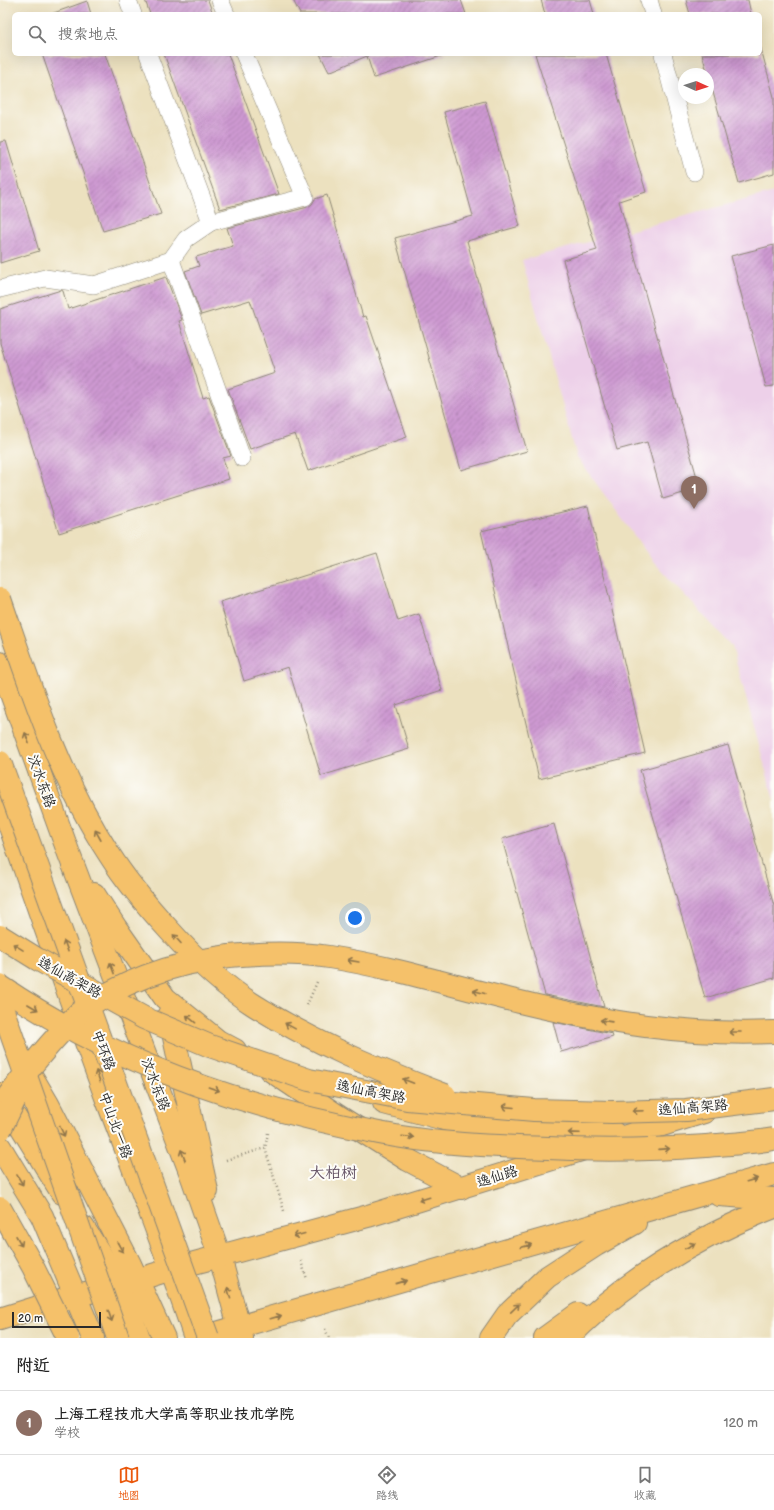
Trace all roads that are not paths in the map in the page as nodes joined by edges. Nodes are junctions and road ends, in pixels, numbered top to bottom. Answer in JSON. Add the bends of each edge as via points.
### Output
{"nodes":[{"id":1,"x":128,"y":0,"type":"edge"},
{"id":2,"x":220,"y":0,"type":"edge"},
{"id":3,"x":649,"y":0,"type":"edge"},
{"id":4,"x":132,"y":12,"type":"edge"},
{"id":5,"x":225,"y":12,"type":"edge"},
{"id":6,"x":652,"y":12,"type":"edge"},
{"id":7,"x":149,"y":56,"type":"edge"},
{"id":8,"x":245,"y":56,"type":"edge"},
{"id":9,"x":664,"y":56,"type":"edge"},
{"id":10,"x":694,"y":172,"type":"dead end"},
{"id":11,"x":211,"y":222,"type":"junction"},
{"id":12,"x":171,"y":260,"type":"junction"},
{"id":13,"x":0,"y":289,"type":"edge"},
{"id":14,"x":242,"y":458,"type":"dead end"},
{"id":15,"x":0,"y":598,"type":"edge"},
{"id":16,"x":0,"y":663,"type":"edge"},
{"id":17,"x":0,"y":762,"type":"edge"},
{"id":18,"x":0,"y":798,"type":"edge"},
{"id":19,"x":68,"y":854,"type":"junction"},
{"id":20,"x":0,"y":936,"type":"edge"},
{"id":21,"x":0,"y":986,"type":"edge"},
{"id":22,"x":165,"y":998,"type":"junction"},
{"id":23,"x":0,"y":1002,"type":"edge"},
{"id":24,"x":0,"y":1024,"type":"edge"},
{"id":25,"x":774,"y":1032,"type":"edge"},
{"id":26,"x":38,"y":1056,"type":"junction"},
{"id":27,"x":279,"y":1076,"type":"junction"},
{"id":28,"x":774,"y":1091,"type":"edge"},
{"id":29,"x":0,"y":1093,"type":"edge"},
{"id":30,"x":774,"y":1099,"type":"edge"},
{"id":31,"x":471,"y":1104,"type":"junction"},
{"id":32,"x":0,"y":1107,"type":"edge"},
{"id":33,"x":0,"y":1130,"type":"edge"},
{"id":34,"x":641,"y":1132,"type":"junction"},
{"id":35,"x":774,"y":1139,"type":"edge"},
{"id":36,"x":0,"y":1147,"type":"edge"},
{"id":37,"x":774,"y":1174,"type":"edge"},
{"id":38,"x":461,"y":1188,"type":"junction"},
{"id":39,"x":704,"y":1194,"type":"junction"},
{"id":40,"x":774,"y":1199,"type":"edge"},
{"id":41,"x":673,"y":1202,"type":"junction"},
{"id":42,"x":774,"y":1207,"type":"edge"},
{"id":43,"x":0,"y":1208,"type":"edge"},
{"id":44,"x":220,"y":1257,"type":"junction"},
{"id":45,"x":657,"y":1266,"type":"junction"},
{"id":46,"x":172,"y":1269,"type":"junction"},
{"id":47,"x":129,"y":1282,"type":"junction"},
{"id":48,"x":77,"y":1295,"type":"junction"},
{"id":49,"x":0,"y":1319,"type":"edge"},
{"id":50,"x":240,"y":1333,"type":"edge"},
{"id":51,"x":68,"y":1338,"type":"edge"},
{"id":52,"x":93,"y":1338,"type":"edge"},
{"id":53,"x":118,"y":1338,"type":"edge"},
{"id":54,"x":139,"y":1338,"type":"edge"},
{"id":55,"x":164,"y":1338,"type":"edge"},
{"id":56,"x":195,"y":1338,"type":"edge"},
{"id":57,"x":199,"y":1338,"type":"edge"},
{"id":58,"x":208,"y":1338,"type":"edge"},
{"id":59,"x":491,"y":1338,"type":"edge"},
{"id":60,"x":545,"y":1338,"type":"edge"},
{"id":61,"x":568,"y":1338,"type":"edge"}],
"edges":[{"from":1,"to":4,"type":"lane"},
{"from":2,"to":5,"type":"lane"},
{"from":3,"to":6,"type":"lane"},
{"from":7,"to":11,"type":"lane"},
{"from":8,"to":11,"type":"lane","via":[[305,197]]},
{"from":9,"to":10,"type":"lane"},
{"from":11,"to":12,"type":"lane","via":[[186,239]]},
{"from":12,"to":13,"type":"lane","via":[[94,285],[45,278]]},
{"from":12,"to":14,"type":"lane"},
{"from":31,"to":15,"type":"main road","one_way":true,"bridge":true,"via":[[382,1071],[314,1039],[254,1005],[224,984],[190,953],[154,914],[109,854],[74,792],[43,721]]},
{"from":19,"to":16,"type":"main road","name":"汶水东路","one_way":true},
{"from":58,"to":17,"type":"main road","name":"中环路","one_way":true,"bridge":true},
{"from":46,"to":18,"type":"main road","name":"中山北一路","one_way":true,"via":[[75,1014]]},
{"from":19,"to":22,"type":"main road"},
{"from":44,"to":19,"type":"main road","name":"汶水东路","one_way":true,"via":[[192,1177]]},
{"from":31,"to":20,"type":"main road","name":"逸仙高架路","one_way":true,"bridge":true,"via":[[407,1099],[309,1080],[210,1046],[144,1018]]},
{"from":21,"to":35,"type":"main road","one_way":true,"bridge":true,"via":[[80,1034],[164,1072],[293,1114],[380,1134],[465,1144],[584,1150],[659,1149]]},
{"from":27,"to":22,"type":"main road","one_way":true,"via":[[218,1041]]},
{"from":22,"to":44,"type":"main road","name":"汶水东路","via":[[194,1121]]},
{"from":23,"to":53,"type":"main road","one_way":true,"bridge":true},
{"from":24,"to":47,"type":"main road","one_way":true,"via":[[48,1104]]},
{"from":25,"to":26,"type":"main road","one_way":true,"bridge":true,"via":[[703,1032],[599,1020],[374,965],[327,956],[292,953],[255,954],[200,960],[154,973],[101,999],[78,1014]]},
{"from":26,"to":32,"type":"main road","bridge":true},
{"from":26,"to":33,"type":"main road","bridge":true},
{"from":34,"to":27,"type":"main road","one_way":true,"via":[[577,1134],[478,1128]]},
{"from":27,"to":38,"type":"main road","via":[[408,1160]]},
{"from":28,"to":34,"type":"main road","name":"逸仙路"},
{"from":29,"to":47,"type":"main road"},
{"from":30,"to":31,"type":"main road","name":"逸仙高架路","one_way":true,"bridge":true,"via":[[686,1110],[612,1112],[534,1110]]},
{"from":34,"to":38,"type":"main road","name":"逸仙路"},
{"from":36,"to":48,"type":"main road","one_way":true,"via":[[42,1216]]},
{"from":39,"to":37,"type":"main road","one_way":true},
{"from":38,"to":44,"type":"main road","name":"逸仙路","one_way":true},
{"from":39,"to":40,"type":"main road"},
{"from":39,"to":41,"type":"main road"},
{"from":50,"to":41,"type":"main road","one_way":true,"via":[[316,1306]]},
{"from":59,"to":41,"type":"main road","one_way":true,"via":[[507,1315],[547,1277],[596,1245]]},
{"from":45,"to":42,"type":"main road","one_way":true,"via":[[703,1239]]},
{"from":43,"to":51,"type":"main road","one_way":true,"bridge":true,"via":[[34,1267]]},
{"from":44,"to":46,"type":"main road","name":"逸仙路"},
{"from":50,"to":44,"type":"main road","one_way":true},
{"from":45,"to":60,"type":"main road","via":[[606,1292]]},
{"from":45,"to":61,"type":"main road","via":[[613,1299]]},
{"from":46,"to":47,"type":"main road","name":"逸仙路"},
{"from":46,"to":56,"type":"main road","name":"中山北一路"},
{"from":47,"to":48,"type":"main road","name":"逸仙路"},
{"from":47,"to":54,"type":"main road"},
{"from":47,"to":55,"type":"main road"},
{"from":48,"to":49,"type":"main road","name":"逸仙路"},
{"from":48,"to":52,"type":"main road"},
{"from":50,"to":57,"type":"main road"}]}
